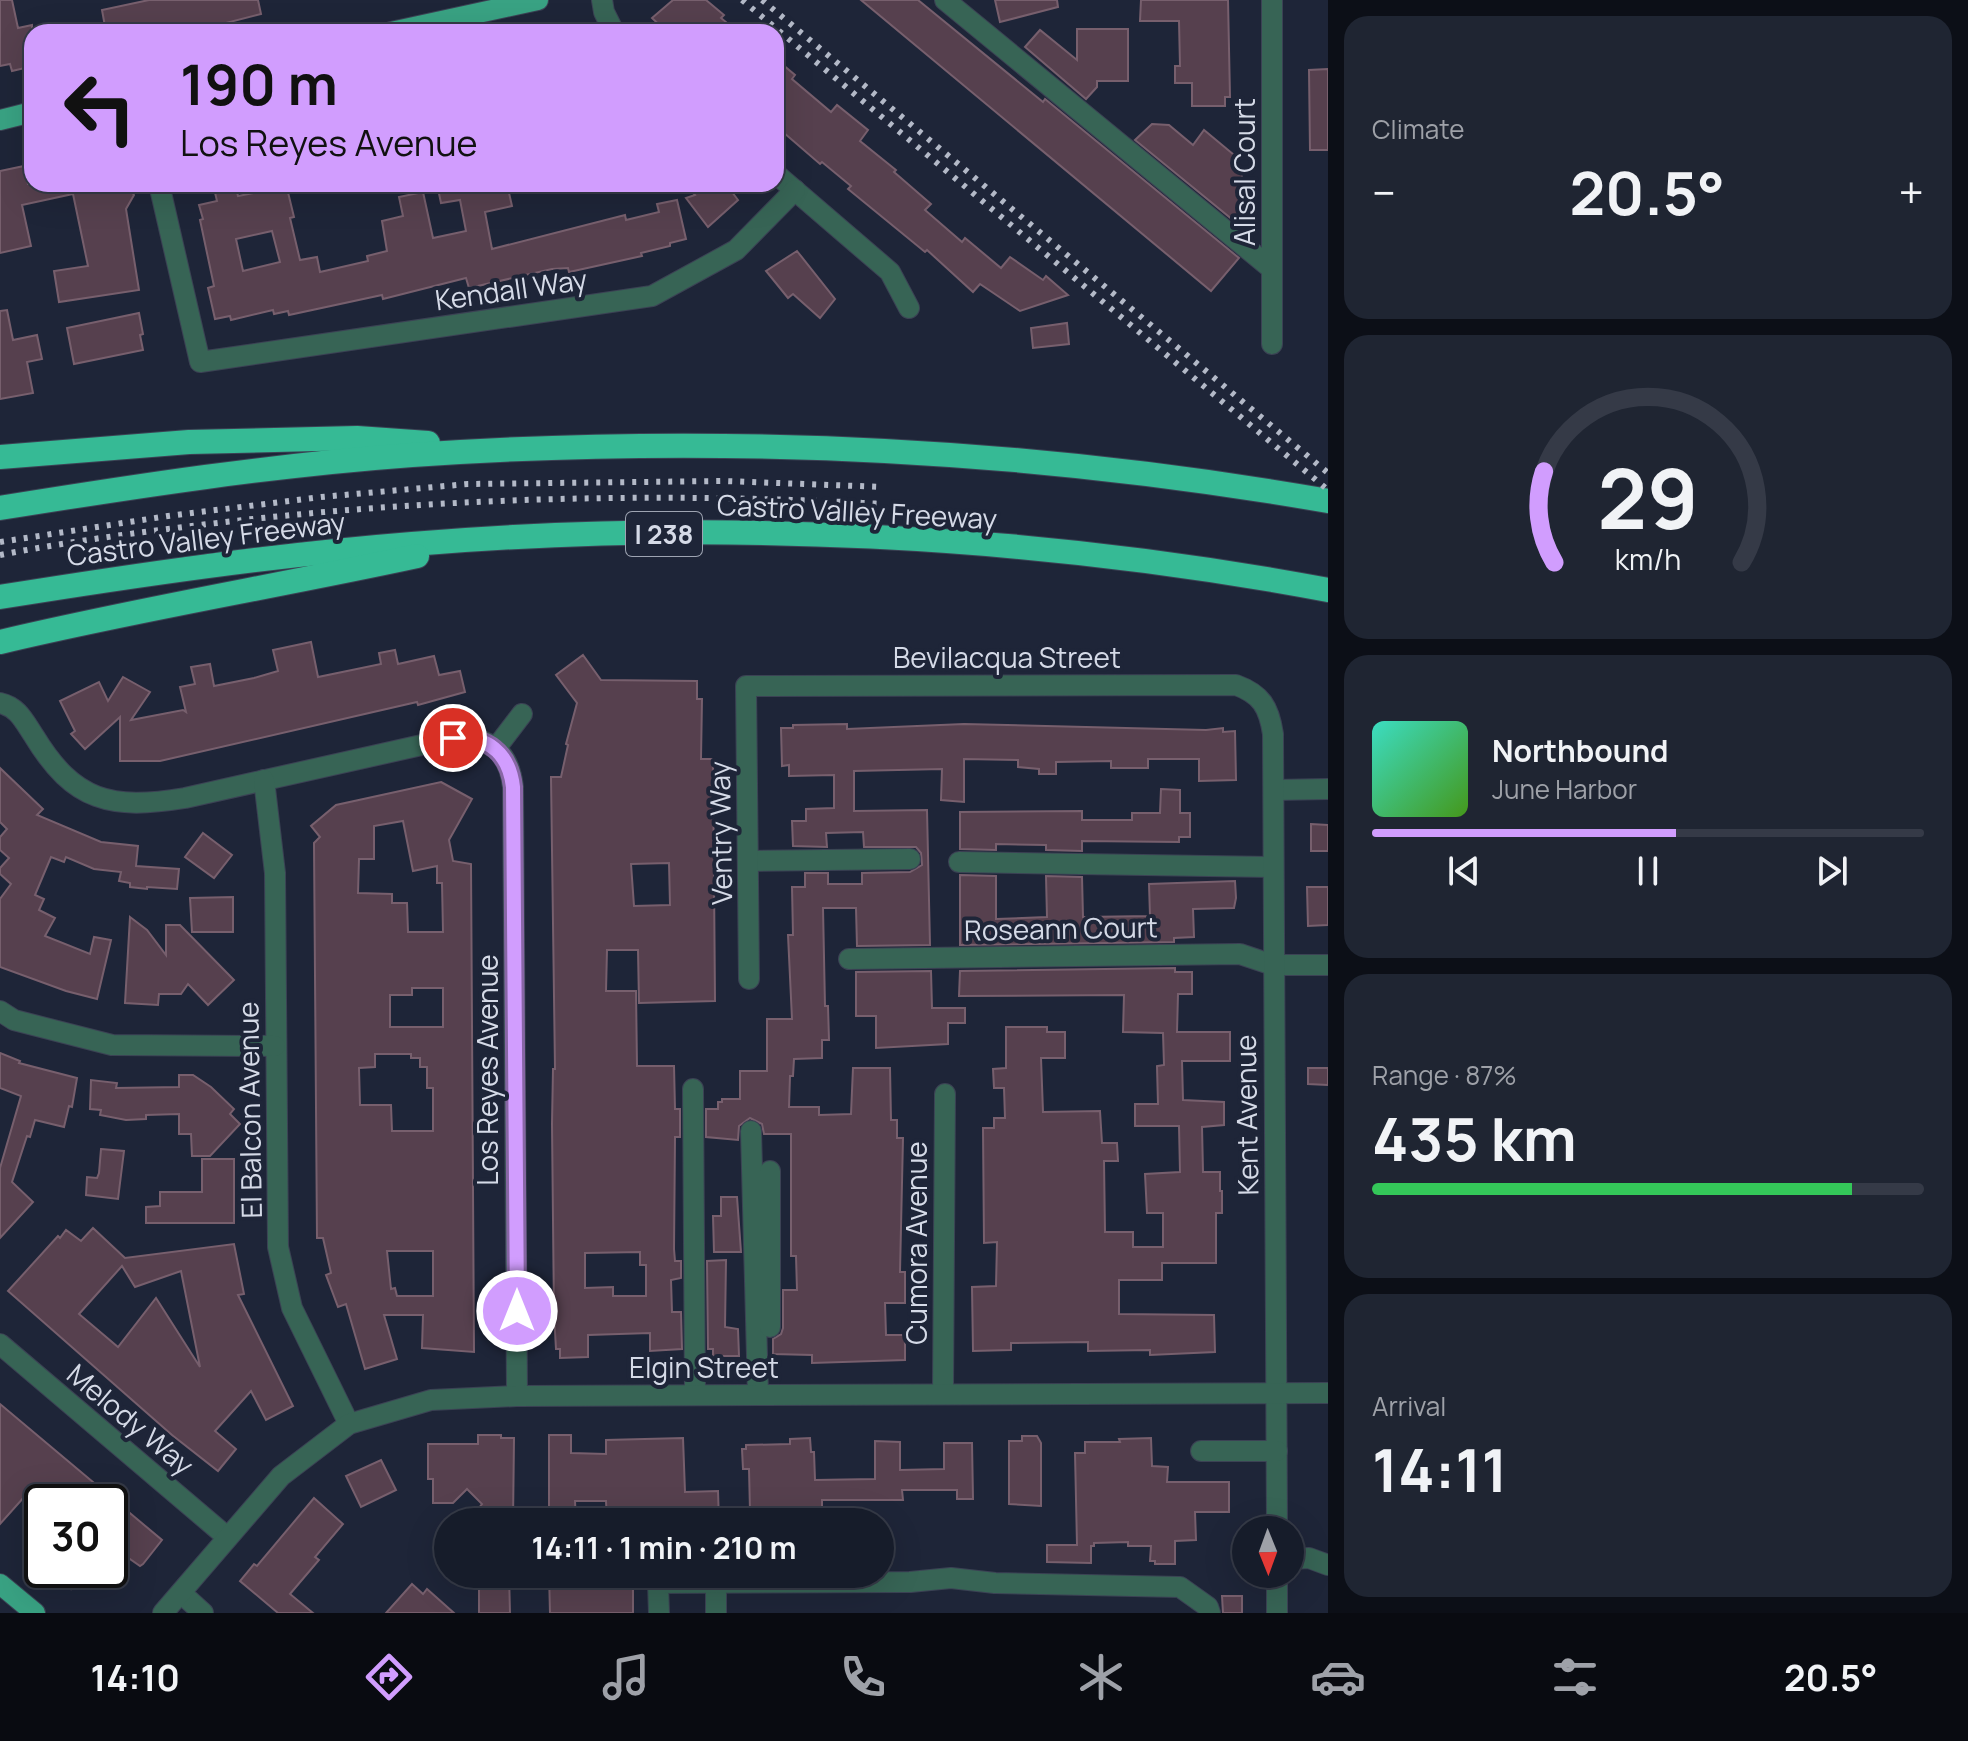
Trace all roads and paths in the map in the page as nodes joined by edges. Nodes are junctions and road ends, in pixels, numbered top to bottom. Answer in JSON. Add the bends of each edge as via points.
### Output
{"nodes":[{"id":1,"x":538,"y":0,"type":"edge"},
{"id":2,"x":602,"y":0,"type":"edge"},
{"id":3,"x":945,"y":0,"type":"edge"},
{"id":4,"x":1272,"y":0,"type":"edge"},
{"id":5,"x":476,"y":6,"type":"edge"},
{"id":6,"x":417,"y":24,"type":"edge"},
{"id":7,"x":610,"y":24,"type":"edge"},
{"id":8,"x":24,"y":114,"type":"edge"},
{"id":9,"x":0,"y":120,"type":"edge"},
{"id":10,"x":784,"y":181,"type":"edge"},
{"id":11,"x":795,"y":190,"type":"junction"},
{"id":12,"x":161,"y":192,"type":"edge"},
{"id":13,"x":1272,"y":269,"type":"junction"},
{"id":14,"x":909,"y":308,"type":"dead end"},
{"id":15,"x":1272,"y":344,"type":"dead end"},
{"id":16,"x":498,"y":450,"type":"junction"},
{"id":17,"x":0,"y":457,"type":"edge"},
{"id":18,"x":1328,"y":501,"type":"edge"},
{"id":19,"x":0,"y":508,"type":"edge"},
{"id":20,"x":504,"y":538,"type":"junction"},
{"id":21,"x":1328,"y":590,"type":"edge"},
{"id":22,"x":0,"y":597,"type":"edge"},
{"id":23,"x":0,"y":642,"type":"edge"},
{"id":24,"x":746,"y":686,"type":"joint"},
{"id":25,"x":1262,"y":701,"type":"joint"},
{"id":26,"x":4,"y":704,"type":"edge"},
{"id":27,"x":522,"y":714,"type":"dead end"},
{"id":28,"x":496,"y":748,"type":"junction"},
{"id":29,"x":264,"y":780,"type":"junction"},
{"id":30,"x":1328,"y":789,"type":"edge"},
{"id":31,"x":1274,"y":790,"type":"junction"},
{"id":32,"x":910,"y":859,"type":"dead end"},
{"id":33,"x":748,"y":861,"type":"junction"},
{"id":34,"x":959,"y":862,"type":"dead end"},
{"id":35,"x":1273,"y":867,"type":"junction"},
{"id":36,"x":849,"y":959,"type":"dead end"},
{"id":37,"x":1273,"y":965,"type":"junction"},
{"id":38,"x":1328,"y":965,"type":"edge"},
{"id":39,"x":749,"y":979,"type":"dead end"},
{"id":40,"x":0,"y":1011,"type":"edge"},
{"id":41,"x":275,"y":1046,"type":"junction"},
{"id":42,"x":693,"y":1089,"type":"dead end"},
{"id":43,"x":945,"y":1094,"type":"dead end"},
{"id":44,"x":751,"y":1131,"type":"dead end"},
{"id":45,"x":770,"y":1171,"type":"dead end"},
{"id":46,"x":0,"y":1344,"type":"edge"},
{"id":47,"x":943,"y":1392,"type":"junction"},
{"id":48,"x":1276,"y":1393,"type":"junction"},
{"id":49,"x":1328,"y":1393,"type":"edge"},
{"id":50,"x":764,"y":1394,"type":"junction"},
{"id":51,"x":695,"y":1395,"type":"junction"},
{"id":52,"x":517,"y":1396,"type":"junction"},
{"id":53,"x":349,"y":1424,"type":"junction"},
{"id":54,"x":1201,"y":1451,"type":"dead end"},
{"id":55,"x":1277,"y":1451,"type":"junction"},
{"id":56,"x":1277,"y":1516,"type":"edge"},
{"id":57,"x":227,"y":1537,"type":"junction"},
{"id":58,"x":894,"y":1582,"type":"edge"},
{"id":59,"x":0,"y":1584,"type":"edge"},
{"id":60,"x":658,"y":1588,"type":"edge"},
{"id":61,"x":716,"y":1588,"type":"edge"},
{"id":62,"x":1277,"y":1588,"type":"edge"},
{"id":63,"x":181,"y":1593,"type":"junction"},
{"id":64,"x":35,"y":1613,"type":"edge"},
{"id":65,"x":163,"y":1613,"type":"edge"},
{"id":66,"x":203,"y":1613,"type":"edge"},
{"id":67,"x":659,"y":1613,"type":"edge"},
{"id":68,"x":716,"y":1613,"type":"edge"},
{"id":69,"x":1210,"y":1613,"type":"edge"},
{"id":70,"x":1277,"y":1613,"type":"edge"}],
"edges":[{"from":1,"to":5,"type":"main road"},
{"from":2,"to":7,"type":"street"},
{"from":3,"to":13,"type":"street"},
{"from":4,"to":13,"type":"street","name":"Alisal Court"},
{"from":5,"to":6,"type":"main road"},
{"from":8,"to":9,"type":"main road"},
{"from":10,"to":11,"type":"street"},
{"from":11,"to":12,"type":"street","name":"Kendall Way","via":[[736,250],[652,296],[200,362]]},
{"from":11,"to":14,"type":"street","via":[[890,272]]},
{"from":13,"to":15,"type":"street","name":"Alisal Court"},
{"from":16,"to":17,"type":"highway","via":[[313,438]]},
{"from":16,"to":18,"type":"highway","name":"Castro Valley Freeway","via":[[674,445],[852,449],[1027,461]]},
{"from":16,"to":19,"type":"highway","name":"Castro Valley Freeway","via":[[233,473]]},
{"from":20,"to":21,"type":"highway","name":"Castro Valley Freeway","number":"I 238","via":[[752,534],[944,542],[1117,559]]},
{"from":20,"to":22,"type":"highway","name":"Castro Valley Freeway","number":"I 238","via":[[256,559]]},
{"from":20,"to":23,"type":"highway"},
{"from":24,"to":25,"type":"street","name":"Bevilacqua Street","via":[[1236,685]]},
{"from":24,"to":33,"type":"street","name":"Ventry Way"},
{"from":25,"to":31,"type":"street","name":"Kent Avenue","via":[[1273,734]]},
{"from":26,"to":29,"type":"street","via":[[21,715],[48,760],[70,784],[108,800],[148,804]]},
{"from":27,"to":28,"type":"street"},
{"from":28,"to":29,"type":"street","via":[[478,738],[453,738]]},
{"from":28,"to":52,"type":"street","name":"Los Reyes Avenue","via":[[513,787]]},
{"from":29,"to":41,"type":"street","name":"El Balcon Avenue","via":[[275,873]]},
{"from":30,"to":31,"type":"street"},
{"from":31,"to":35,"type":"street","name":"Kent Avenue"},
{"from":32,"to":33,"type":"street"},
{"from":33,"to":39,"type":"street","name":"Ventry Way"},
{"from":34,"to":35,"type":"street"},
{"from":35,"to":37,"type":"street","name":"Kent Avenue"},
{"from":36,"to":37,"type":"street","name":"Roseann Court","via":[[1240,954]]},
{"from":37,"to":38,"type":"street","name":"Roseann Court"},
{"from":37,"to":48,"type":"street","name":"Kent Avenue"},
{"from":40,"to":41,"type":"street","via":[[14,1020],[112,1045]]},
{"from":41,"to":53,"type":"street","name":"El Balcon Avenue","via":[[278,1247],[292,1308]]},
{"from":42,"to":51,"type":"street"},
{"from":43,"to":47,"type":"street","name":"Cumora Avenue"},
{"from":44,"to":50,"type":"street"},
{"from":45,"to":50,"type":"street"},
{"from":46,"to":57,"type":"street","name":"Melody Way"},
{"from":47,"to":48,"type":"street","name":"Elgin Street"},
{"from":47,"to":50,"type":"street","name":"Elgin Street"},
{"from":48,"to":49,"type":"street","name":"Elgin Street"},
{"from":48,"to":55,"type":"street","name":"Kent Avenue"},
{"from":50,"to":51,"type":"street","name":"Elgin Street"},
{"from":51,"to":52,"type":"street","name":"Elgin Street"},
{"from":52,"to":53,"type":"street","name":"Elgin Street","via":[[431,1400]]},
{"from":53,"to":57,"type":"street","name":"Elgin Street","via":[[281,1476]]},
{"from":54,"to":55,"type":"street"},
{"from":55,"to":56,"type":"street","name":"Kent Avenue"},
{"from":57,"to":63,"type":"street","name":"Elgin Street"},
{"from":58,"to":69,"type":"street","via":[[951,1578],[1180,1587]]},
{"from":59,"to":64,"type":"main road"},
{"from":60,"to":67,"type":"street"},
{"from":61,"to":68,"type":"street"},
{"from":62,"to":70,"type":"street"},
{"from":63,"to":65,"type":"street","name":"Elgin Street"},
{"from":63,"to":66,"type":"street"}]}
